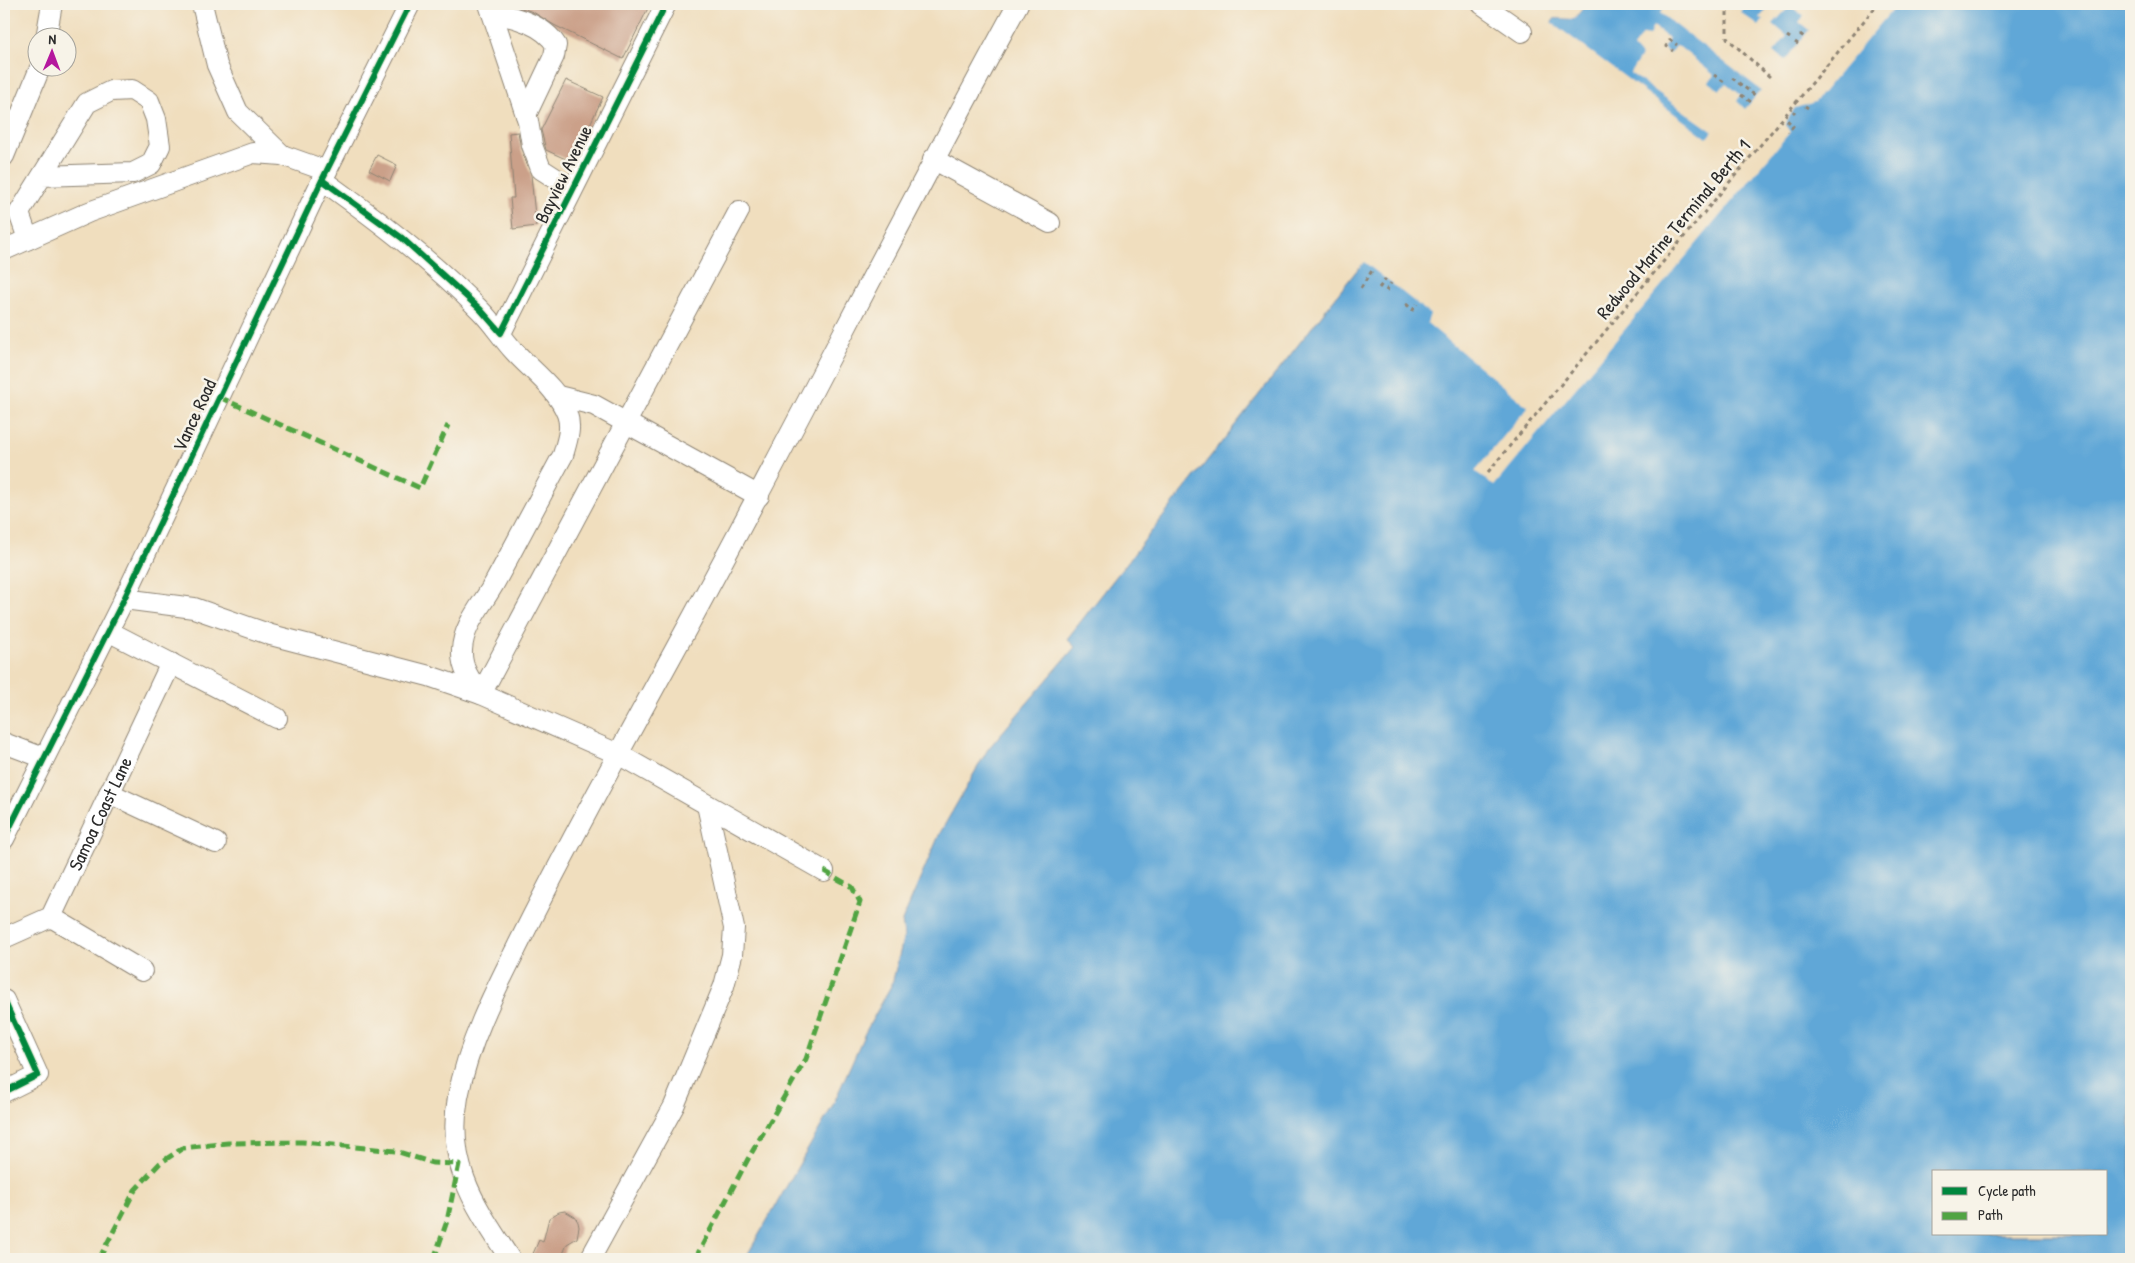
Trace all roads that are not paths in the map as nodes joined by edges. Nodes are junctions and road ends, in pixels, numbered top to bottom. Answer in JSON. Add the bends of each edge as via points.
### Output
{"nodes":[{"id":1,"x":52,"y":4,"type":"edge"},
{"id":2,"x":202,"y":4,"type":"edge"},
{"id":3,"x":410,"y":4,"type":"edge"},
{"id":4,"x":666,"y":4,"type":"edge"},
{"id":5,"x":1018,"y":4,"type":"edge"},
{"id":6,"x":1482,"y":4,"type":"edge"},
{"id":7,"x":491,"y":8,"type":"edge"},
{"id":8,"x":48,"y":28,"type":"edge"},
{"id":9,"x":1522,"y":32,"type":"dead end"},
{"id":10,"x":36,"y":78,"type":"edge"},
{"id":11,"x":526,"y":115,"type":"junction"},
{"id":12,"x":282,"y":155,"type":"junction"},
{"id":13,"x":4,"y":156,"type":"edge"},
{"id":14,"x":933,"y":159,"type":"junction"},
{"id":15,"x":42,"y":176,"type":"junction"},
{"id":16,"x":324,"y":176,"type":"junction"},
{"id":17,"x":572,"y":189,"type":"junction"},
{"id":18,"x":739,"y":211,"type":"dead end"},
{"id":19,"x":1050,"y":223,"type":"dead end"},
{"id":20,"x":28,"y":239,"type":"junction"},
{"id":21,"x":4,"y":250,"type":"edge"},
{"id":22,"x":501,"y":333,"type":"junction"},
{"id":23,"x":558,"y":396,"type":"junction"},
{"id":24,"x":628,"y":421,"type":"junction"},
{"id":25,"x":759,"y":496,"type":"junction"},
{"id":26,"x":124,"y":599,"type":"junction"},
{"id":27,"x":108,"y":631,"type":"junction"},
{"id":28,"x":171,"y":663,"type":"junction"},
{"id":29,"x":481,"y":694,"type":"junction"},
{"id":30,"x":277,"y":718,"type":"dead end"},
{"id":31,"x":4,"y":743,"type":"edge"},
{"id":32,"x":618,"y":754,"type":"junction"},
{"id":33,"x":44,"y":758,"type":"junction"},
{"id":34,"x":109,"y":793,"type":"junction"},
{"id":35,"x":707,"y":805,"type":"junction"},
{"id":36,"x":4,"y":839,"type":"edge"},
{"id":37,"x":216,"y":843,"type":"dead end"},
{"id":38,"x":824,"y":870,"type":"dead end"},
{"id":39,"x":51,"y":917,"type":"junction"},
{"id":40,"x":4,"y":938,"type":"edge"},
{"id":41,"x":142,"y":971,"type":"dead end"},
{"id":42,"x":4,"y":1000,"type":"edge"},
{"id":43,"x":4,"y":1092,"type":"edge"},
{"id":44,"x":510,"y":1259,"type":"edge"},
{"id":45,"x":590,"y":1259,"type":"edge"}],
"edges":[{"from":1,"to":8,"type":"street"},
{"from":2,"to":12,"type":"street","via":[[217,65],[238,112]]},
{"from":3,"to":16,"type":"street","name":"Vance Road"},
{"from":4,"to":17,"type":"street","name":"Bayview Avenue"},
{"from":5,"to":14,"type":"street"},
{"from":6,"to":9,"type":"street"},
{"from":7,"to":11,"type":"street"},
{"from":7,"to":11,"type":"street","via":[[550,35],[556,45]]},
{"from":10,"to":13,"type":"street"},
{"from":11,"to":17,"type":"street","via":[[541,169]]},
{"from":12,"to":16,"type":"street"},
{"from":12,"to":20,"type":"street","via":[[254,153],[218,164],[89,212]]},
{"from":14,"to":19,"type":"street"},
{"from":14,"to":25,"type":"street"},
{"from":15,"to":15,"type":"street","via":[[87,103],[111,91],[132,90],[149,101],[156,119],[160,146],[151,164],[133,173]]},
{"from":15,"to":20,"type":"street","via":[[18,213]]},
{"from":16,"to":22,"type":"street","via":[[402,238],[480,309]]},
{"from":16,"to":26,"type":"street","name":"Vance Road"},
{"from":17,"to":22,"type":"street","name":"Bayview Avenue"},
{"from":18,"to":24,"type":"street"},
{"from":20,"to":21,"type":"street"},
{"from":22,"to":23,"type":"street","via":[[512,350]]},
{"from":23,"to":24,"type":"street","via":[[594,405]]},
{"from":23,"to":29,"type":"street","via":[[567,416],[569,433],[563,455],[466,631],[462,663]]},
{"from":24,"to":25,"type":"street"},
{"from":24,"to":29,"type":"street"},
{"from":25,"to":32,"type":"street"},
{"from":26,"to":27,"type":"street","name":"Vance Road"},
{"from":26,"to":29,"type":"street","via":[[194,608],[271,635],[429,676]]},
{"from":27,"to":28,"type":"street"},
{"from":27,"to":33,"type":"street","name":"Vance Road"},
{"from":28,"to":30,"type":"street"},
{"from":28,"to":34,"type":"street","name":"Samoa Coast Lane"},
{"from":29,"to":32,"type":"street"},
{"from":31,"to":33,"type":"street"},
{"from":32,"to":35,"type":"street"},
{"from":32,"to":44,"type":"street","via":[[558,864],[496,992],[463,1073],[457,1100],[459,1164],[469,1194]]},
{"from":33,"to":36,"type":"street","name":"Vance Road"},
{"from":34,"to":37,"type":"street"},
{"from":34,"to":39,"type":"street","name":"Samoa Coast Lane"},
{"from":35,"to":38,"type":"street"},
{"from":35,"to":45,"type":"street","via":[[734,928],[732,955],[724,986],[674,1106]]},
{"from":39,"to":40,"type":"street"},
{"from":39,"to":41,"type":"street"},
{"from":42,"to":43,"type":"street","via":[[38,1075]]}]}
